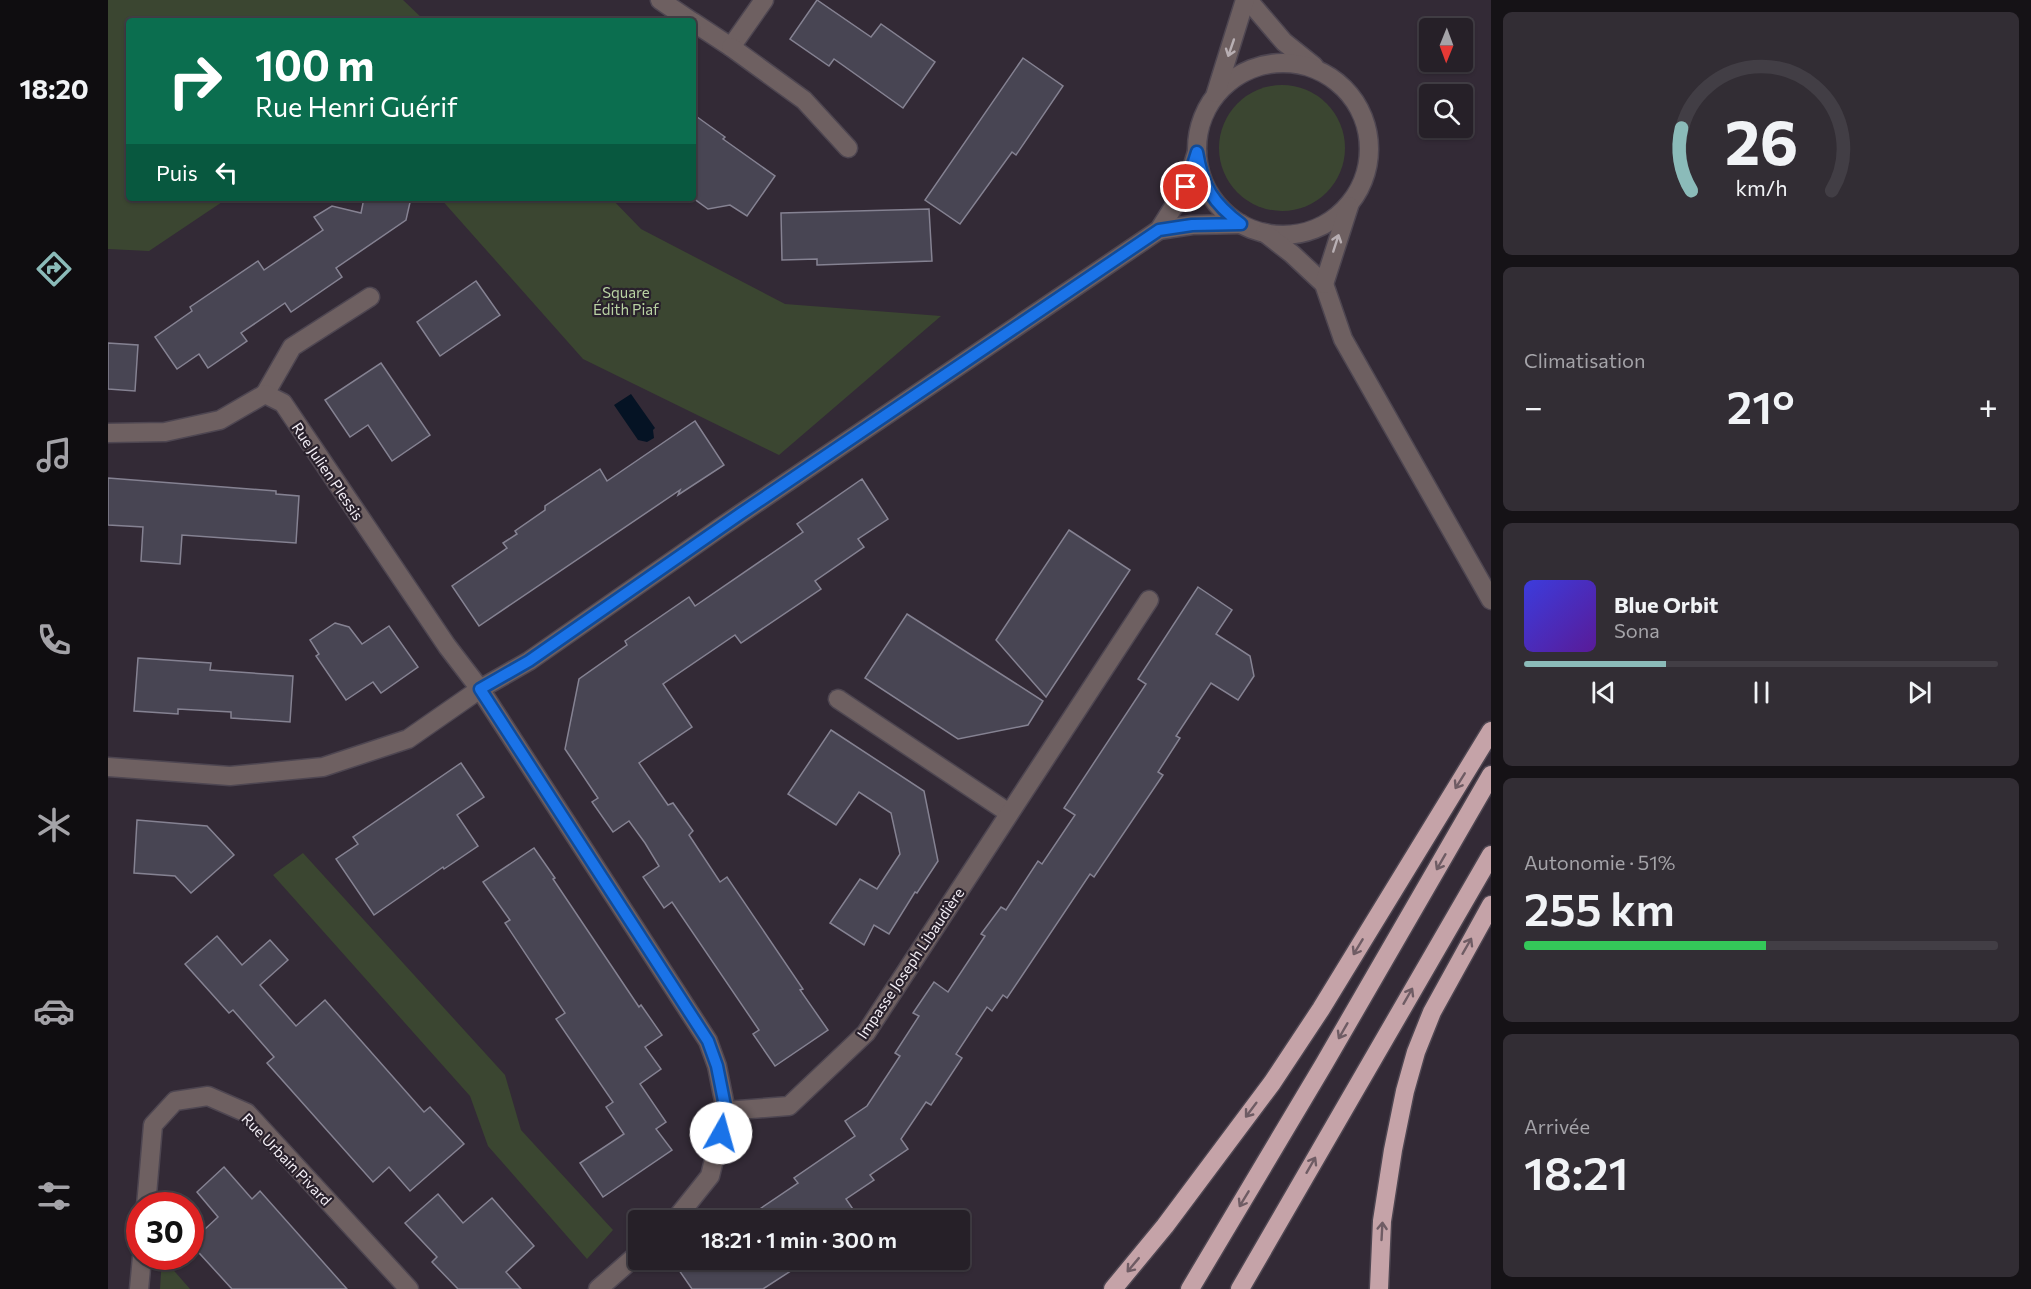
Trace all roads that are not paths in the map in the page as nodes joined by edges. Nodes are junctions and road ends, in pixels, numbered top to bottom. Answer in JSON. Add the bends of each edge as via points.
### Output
{"nodes":[{"id":1,"x":660,"y":0,"type":"edge"},
{"id":2,"x":764,"y":0,"type":"edge"},
{"id":3,"x":1246,"y":0,"type":"edge"},
{"id":4,"x":686,"y":18,"type":"edge"},
{"id":5,"x":696,"y":25,"type":"edge"},
{"id":6,"x":731,"y":47,"type":"junction"},
{"id":7,"x":1317,"y":69,"type":"junction"},
{"id":8,"x":1215,"y":95,"type":"junction"},
{"id":9,"x":848,"y":148,"type":"dead end"},
{"id":10,"x":1197,"y":152,"type":"junction"},
{"id":11,"x":1350,"y":203,"type":"junction"},
{"id":12,"x":1241,"y":224,"type":"junction"},
{"id":13,"x":1159,"y":230,"type":"junction"},
{"id":14,"x":1265,"y":233,"type":"junction"},
{"id":15,"x":1324,"y":284,"type":"junction"},
{"id":16,"x":370,"y":297,"type":"dead end"},
{"id":17,"x":265,"y":394,"type":"junction"},
{"id":18,"x":108,"y":433,"type":"edge"},
{"id":19,"x":1149,"y":600,"type":"dead end"},
{"id":20,"x":1491,"y":600,"type":"edge"},
{"id":21,"x":480,"y":689,"type":"junction"},
{"id":22,"x":838,"y":699,"type":"dead end"},
{"id":23,"x":1491,"y":731,"type":"edge"},
{"id":24,"x":108,"y":766,"type":"edge"},
{"id":25,"x":1491,"y":775,"type":"edge"},
{"id":26,"x":1009,"y":813,"type":"junction"},
{"id":27,"x":1491,"y":855,"type":"edge"},
{"id":28,"x":1491,"y":904,"type":"edge"},
{"id":29,"x":726,"y":1111,"type":"junction"},
{"id":30,"x":147,"y":1192,"type":"edge"},
{"id":31,"x":684,"y":1210,"type":"edge"},
{"id":32,"x":628,"y":1262,"type":"edge"},
{"id":33,"x":141,"y":1270,"type":"edge"},
{"id":34,"x":139,"y":1289,"type":"edge"},
{"id":35,"x":409,"y":1289,"type":"edge"},
{"id":36,"x":598,"y":1289,"type":"edge"},
{"id":37,"x":1113,"y":1289,"type":"edge"},
{"id":38,"x":1190,"y":1289,"type":"edge"},
{"id":39,"x":1240,"y":1289,"type":"edge"},
{"id":40,"x":1379,"y":1289,"type":"edge"}],
"edges":[{"from":1,"to":4,"type":"street"},
{"from":2,"to":6,"type":"street"},
{"from":3,"to":7,"type":"street","via":[[1284,42]]},
{"from":3,"to":8,"type":"street","one_way":true},
{"from":5,"to":6,"type":"street"},
{"from":6,"to":9,"type":"street","via":[[804,100]]},
{"from":7,"to":8,"type":"street","via":[[1290,62],[1262,65],[1236,77]]},
{"from":7,"to":11,"type":"street","via":[[1346,90],[1367,128],[1369,154],[1363,180]]},
{"from":8,"to":10,"type":"street","via":[[1204,113]]},
{"from":10,"to":12,"type":"street","via":[[1200,174],[1209,194]]},
{"from":10,"to":13,"type":"street","via":[[1186,187]]},
{"from":11,"to":14,"type":"street","via":[[1333,219],[1312,230]]},
{"from":15,"to":11,"type":"street","one_way":true},
{"from":12,"to":13,"type":"street"},
{"from":12,"to":14,"type":"street"},
{"from":13,"to":21,"type":"street","via":[[529,661]]},
{"from":14,"to":15,"type":"street"},
{"from":15,"to":20,"type":"street","via":[[1343,339]]},
{"from":16,"to":17,"type":"street","via":[[292,347]]},
{"from":17,"to":18,"type":"street","via":[[220,420],[165,432]]},
{"from":17,"to":21,"type":"street","name":"Rue Julien Plessis","via":[[283,404]]},
{"from":19,"to":26,"type":"street","name":"Impasse Joseph Libaudière"},
{"from":21,"to":24,"type":"street","via":[[408,739],[323,767],[231,776]]},
{"from":21,"to":29,"type":"street","name":"Rue Julien Plessis","via":[[708,1041]]},
{"from":22,"to":26,"type":"street"},
{"from":23,"to":37,"type":"highway","one_way":true,"via":[[1278,1073],[1166,1226]]},
{"from":25,"to":38,"type":"highway","one_way":true},
{"from":26,"to":29,"type":"street","name":"Impasse Joseph Libaudière","via":[[866,1033],[789,1106]]},
{"from":39,"to":27,"type":"highway","one_way":true},
{"from":40,"to":28,"type":"highway","one_way":true,"via":[[1382,1221],[1393,1150],[1416,1052],[1432,1012]]},
{"from":29,"to":31,"type":"street","via":[[710,1176]]},
{"from":30,"to":35,"type":"street","name":"Rue Urbain Pivard","via":[[153,1125],[175,1101],[208,1096],[247,1113]]},
{"from":32,"to":36,"type":"street"},
{"from":33,"to":34,"type":"street"}]}
